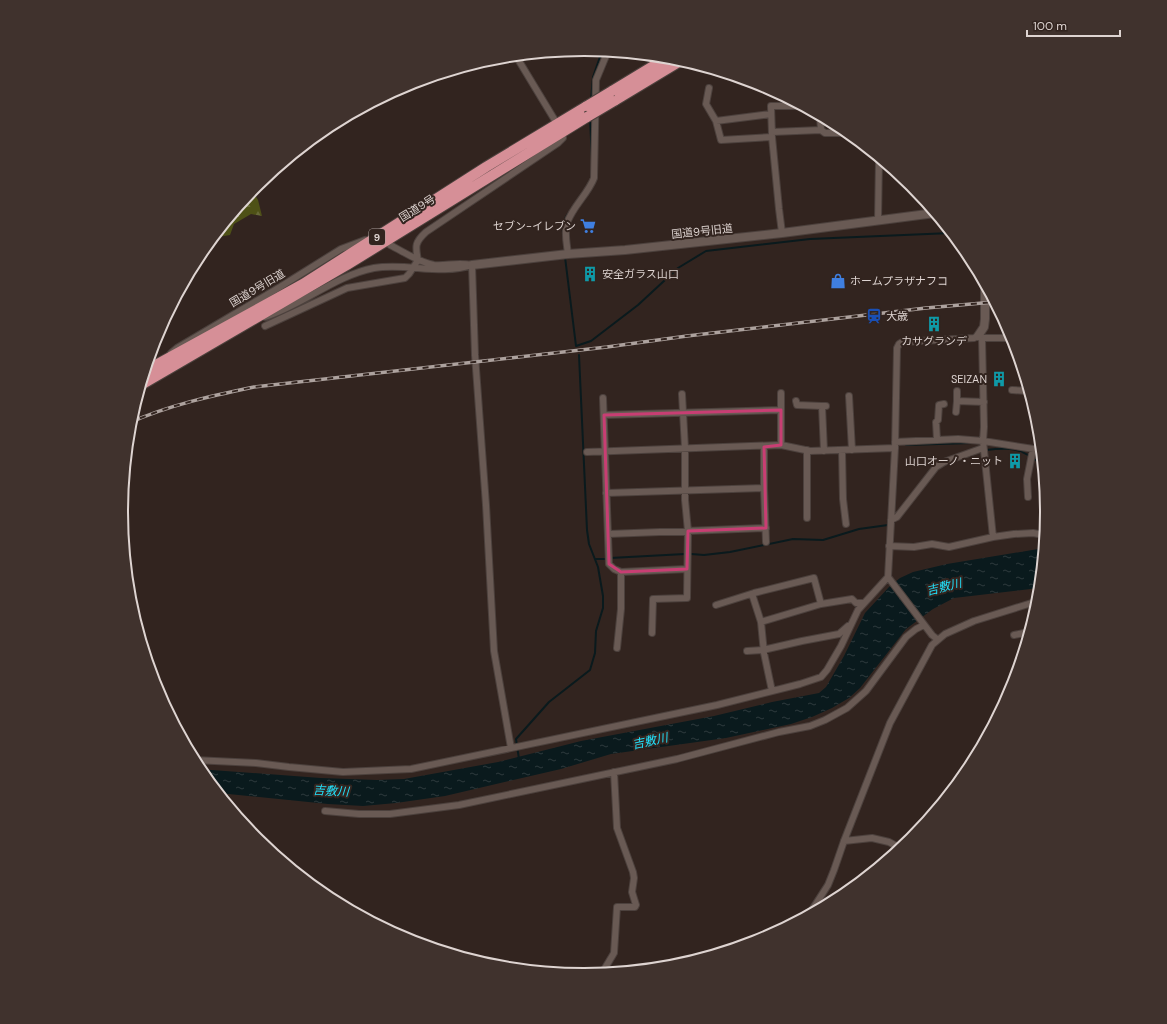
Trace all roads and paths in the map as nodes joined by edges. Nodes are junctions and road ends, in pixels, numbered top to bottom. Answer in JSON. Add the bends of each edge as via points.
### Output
{"nodes":[{"id":1,"x":606,"y":57,"type":"edge"},
{"id":2,"x":519,"y":61,"type":"edge"},
{"id":3,"x":654,"y":62,"type":"edge"},
{"id":4,"x":672,"y":65,"type":"edge"},
{"id":5,"x":709,"y":88,"type":"dead end"},
{"id":6,"x":613,"y":96,"type":"junction"},
{"id":7,"x":791,"y":106,"type":"edge"},
{"id":8,"x":771,"y":114,"type":"junction"},
{"id":9,"x":716,"y":121,"type":"junction"},
{"id":10,"x":820,"y":122,"type":"edge"},
{"id":11,"x":560,"y":128,"type":"junction"},
{"id":12,"x":821,"y":130,"type":"junction"},
{"id":13,"x":837,"y":133,"type":"edge"},
{"id":14,"x":772,"y":134,"type":"junction"},
{"id":15,"x":879,"y":165,"type":"edge"},
{"id":16,"x":929,"y":215,"type":"edge"},
{"id":17,"x":878,"y":221,"type":"junction"},
{"id":18,"x":782,"y":233,"type":"junction"},
{"id":19,"x":365,"y":240,"type":"dead end"},
{"id":20,"x":390,"y":245,"type":"dead end"},
{"id":21,"x":568,"y":254,"type":"junction"},
{"id":22,"x":418,"y":260,"type":"junction"},
{"id":23,"x":472,"y":265,"type":"junction"},
{"id":24,"x":413,"y":269,"type":"junction"},
{"id":25,"x":985,"y":297,"type":"edge"},
{"id":26,"x":254,"y":320,"type":"junction"},
{"id":27,"x":265,"y":326,"type":"dead end"},
{"id":28,"x":980,"y":337,"type":"junction"},
{"id":29,"x":1005,"y":338,"type":"edge"},
{"id":30,"x":163,"y":361,"type":"junction"},
{"id":31,"x":151,"y":368,"type":"edge"},
{"id":32,"x":147,"y":381,"type":"edge"},
{"id":33,"x":1012,"y":390,"type":"dead end"},
{"id":34,"x":957,"y":391,"type":"dead end"},
{"id":35,"x":1023,"y":391,"type":"edge"},
{"id":36,"x":781,"y":393,"type":"dead end"},
{"id":37,"x":682,"y":394,"type":"dead end"},
{"id":38,"x":849,"y":396,"type":"dead end"},
{"id":39,"x":603,"y":398,"type":"dead end"},
{"id":40,"x":957,"y":402,"type":"junction"},
{"id":41,"x":984,"y":402,"type":"junction"},
{"id":42,"x":944,"y":404,"type":"dead end"},
{"id":43,"x":796,"y":405,"type":"dead end"},
{"id":44,"x":781,"y":410,"type":"junction"},
{"id":45,"x":683,"y":412,"type":"junction"},
{"id":46,"x":956,"y":412,"type":"dead end"},
{"id":47,"x":604,"y":415,"type":"junction"},
{"id":48,"x":937,"y":440,"type":"junction"},
{"id":49,"x":983,"y":441,"type":"junction"},
{"id":50,"x":781,"y":445,"type":"junction"},
{"id":51,"x":895,"y":445,"type":"junction"},
{"id":52,"x":764,"y":446,"type":"junction"},
{"id":53,"x":686,"y":448,"type":"junction"},
{"id":54,"x":983,"y":448,"type":"junction"},
{"id":55,"x":1033,"y":449,"type":"joint"},
{"id":56,"x":807,"y":450,"type":"junction"},
{"id":57,"x":842,"y":450,"type":"junction"},
{"id":58,"x":852,"y":450,"type":"junction"},
{"id":59,"x":604,"y":451,"type":"junction"},
{"id":60,"x":824,"y":451,"type":"junction"},
{"id":61,"x":587,"y":452,"type":"dead end"},
{"id":62,"x":764,"y":488,"type":"junction"},
{"id":63,"x":685,"y":490,"type":"junction"},
{"id":64,"x":606,"y":493,"type":"junction"},
{"id":65,"x":1028,"y":497,"type":"dead end"},
{"id":66,"x":807,"y":518,"type":"dead end"},
{"id":67,"x":891,"y":520,"type":"junction"},
{"id":68,"x":846,"y":524,"type":"dead end"},
{"id":69,"x":766,"y":528,"type":"junction"},
{"id":70,"x":688,"y":531,"type":"junction"},
{"id":71,"x":608,"y":534,"type":"junction"},
{"id":72,"x":1039,"y":535,"type":"edge"},
{"id":73,"x":993,"y":537,"type":"junction"},
{"id":74,"x":766,"y":542,"type":"dead end"},
{"id":75,"x":890,"y":546,"type":"junction"},
{"id":76,"x":687,"y":568,"type":"junction"},
{"id":77,"x":621,"y":572,"type":"junction"},
{"id":78,"x":890,"y":579,"type":"junction"},
{"id":79,"x":752,"y":594,"type":"junction"},
{"id":80,"x":864,"y":603,"type":"junction"},
{"id":81,"x":1030,"y":603,"type":"edge"},
{"id":82,"x":821,"y":604,"type":"junction"},
{"id":83,"x":716,"y":605,"type":"dead end"},
{"id":84,"x":761,"y":622,"type":"junction"},
{"id":85,"x":851,"y":624,"type":"junction"},
{"id":86,"x":924,"y":625,"type":"junction"},
{"id":87,"x":652,"y":633,"type":"dead end"},
{"id":88,"x":1023,"y":633,"type":"edge"},
{"id":89,"x":1014,"y":635,"type":"dead end"},
{"id":90,"x":938,"y":639,"type":"junction"},
{"id":91,"x":617,"y":648,"type":"dead end"},
{"id":92,"x":764,"y":650,"type":"junction"},
{"id":93,"x":748,"y":651,"type":"dead end"},
{"id":94,"x":772,"y":691,"type":"junction"},
{"id":95,"x":512,"y":748,"type":"junction"},
{"id":96,"x":201,"y":760,"type":"edge"},
{"id":97,"x":614,"y":772,"type":"junction"},
{"id":98,"x":325,"y":811,"type":"dead end"},
{"id":99,"x":844,"y":841,"type":"junction"},
{"id":100,"x":894,"y":845,"type":"edge"},
{"id":101,"x":816,"y":904,"type":"edge"},
{"id":102,"x":605,"y":967,"type":"edge"}],
"edges":[{"from":1,"to":21,"type":"street","via":[[596,80],[594,178],[567,223]]},
{"from":2,"to":11,"type":"street"},
{"from":3,"to":6,"type":"highway","name":"国道9号","number":"9"},
{"from":4,"to":6,"type":"highway","name":"国道9号","number":"9"},
{"from":5,"to":9,"type":"street","via":[[706,104]]},
{"from":6,"to":11,"type":"highway","name":"国道9号","number":"9","bridge":true,"via":[[587,106]]},
{"from":6,"to":11,"type":"highway","name":"国道9号","number":"9","bridge":true,"via":[[587,118]]},
{"from":7,"to":8,"type":"street","via":[[771,106]]},
{"from":8,"to":9,"type":"street"},
{"from":8,"to":14,"type":"street"},
{"from":9,"to":14,"type":"street","via":[[721,140]]},
{"from":10,"to":12,"type":"street"},
{"from":11,"to":22,"type":"street","via":[[563,138],[558,144],[420,237],[415,248]]},
{"from":11,"to":26,"type":"highway","name":"国道9号","number":"9","via":[[348,265]]},
{"from":11,"to":30,"type":"highway","name":"国道9号","number":"9","via":[[438,197],[303,284]]},
{"from":12,"to":13,"type":"street","via":[[825,133]]},
{"from":12,"to":14,"type":"street"},
{"from":14,"to":18,"type":"street"},
{"from":15,"to":17,"type":"street"},
{"from":16,"to":17,"type":"street","name":"国道9号旧道"},
{"from":17,"to":18,"type":"street","name":"国道9号旧道"},
{"from":18,"to":21,"type":"street","name":"国道9号旧道"},
{"from":19,"to":30,"type":"street","name":"国道9号旧道","via":[[341,249],[176,348]]},
{"from":20,"to":22,"type":"street","name":"国道9号旧道"},
{"from":21,"to":23,"type":"street","name":"国道9号旧道"},
{"from":22,"to":23,"type":"street","name":"国道9号旧道","via":[[434,265]]},
{"from":22,"to":24,"type":"street"},
{"from":23,"to":24,"type":"street","name":"国道9号旧道","via":[[462,269]]},
{"from":23,"to":95,"type":"street","via":[[475,355],[494,651]]},
{"from":24,"to":26,"type":"street","name":"国道9号旧道","via":[[397,266],[353,274],[287,308]]},
{"from":24,"to":27,"type":"street","via":[[405,278],[347,288]]},
{"from":25,"to":28,"type":"street","via":[[984,327]]},
{"from":26,"to":32,"type":"highway","name":"国道9号","number":"9"},
{"from":28,"to":29,"type":"street"},
{"from":28,"to":41,"type":"street"},
{"from":28,"to":51,"type":"street","via":[[899,344]]},
{"from":30,"to":31,"type":"highway","name":"国道9号","number":"9"},
{"from":33,"to":35,"type":"street"},
{"from":34,"to":40,"type":"street"},
{"from":36,"to":44,"type":"street"},
{"from":37,"to":45,"type":"street"},
{"from":38,"to":58,"type":"street"},
{"from":39,"to":47,"type":"street"},
{"from":40,"to":41,"type":"street"},
{"from":40,"to":46,"type":"street"},
{"from":41,"to":49,"type":"street"},
{"from":42,"to":48,"type":"street","via":[[938,405]]},
{"from":43,"to":60,"type":"street","via":[[824,406]]},
{"from":44,"to":45,"type":"street"},
{"from":44,"to":50,"type":"street"},
{"from":45,"to":47,"type":"street"},
{"from":45,"to":53,"type":"street"},
{"from":47,"to":59,"type":"street"},
{"from":48,"to":49,"type":"street"},
{"from":48,"to":51,"type":"street"},
{"from":49,"to":54,"type":"street"},
{"from":49,"to":55,"type":"street"},
{"from":50,"to":52,"type":"street"},
{"from":50,"to":56,"type":"street"},
{"from":51,"to":58,"type":"street"},
{"from":51,"to":67,"type":"street"},
{"from":52,"to":53,"type":"street"},
{"from":52,"to":62,"type":"street"},
{"from":53,"to":59,"type":"street"},
{"from":53,"to":63,"type":"street"},
{"from":54,"to":67,"type":"street","via":[[936,467],[897,517]]},
{"from":54,"to":73,"type":"street"},
{"from":55,"to":65,"type":"street","via":[[1027,479]]},
{"from":56,"to":60,"type":"street"},
{"from":56,"to":66,"type":"street"},
{"from":57,"to":58,"type":"street"},
{"from":57,"to":60,"type":"street"},
{"from":57,"to":68,"type":"street"},
{"from":59,"to":61,"type":"street"},
{"from":59,"to":64,"type":"street"},
{"from":62,"to":63,"type":"street"},
{"from":62,"to":69,"type":"street"},
{"from":63,"to":64,"type":"street"},
{"from":63,"to":70,"type":"street"},
{"from":64,"to":71,"type":"street"},
{"from":67,"to":75,"type":"street"},
{"from":69,"to":70,"type":"street"},
{"from":69,"to":74,"type":"street"},
{"from":70,"to":71,"type":"street"},
{"from":70,"to":76,"type":"street"},
{"from":71,"to":77,"type":"street","via":[[609,564]]},
{"from":72,"to":73,"type":"street","via":[[1022,533]]},
{"from":73,"to":75,"type":"street","via":[[949,547],[932,544],[914,547]]},
{"from":75,"to":78,"type":"street"},
{"from":76,"to":77,"type":"street"},
{"from":76,"to":87,"type":"street","via":[[687,598],[653,599]]},
{"from":77,"to":91,"type":"street"},
{"from":78,"to":80,"type":"street"},
{"from":78,"to":86,"type":"street"},
{"from":79,"to":82,"type":"street","via":[[814,578]]},
{"from":79,"to":83,"type":"street"},
{"from":79,"to":84,"type":"street"},
{"from":80,"to":82,"type":"street","via":[[856,603],[852,599]]},
{"from":80,"to":85,"type":"street"},
{"from":81,"to":90,"type":"street","via":[[974,621]]},
{"from":82,"to":84,"type":"street"},
{"from":84,"to":92,"type":"street"},
{"from":85,"to":92,"type":"street","via":[[839,634]]},
{"from":85,"to":94,"type":"street","via":[[832,662],[821,677]]},
{"from":86,"to":90,"type":"street"},
{"from":86,"to":97,"type":"street","via":[[906,637],[866,691],[847,708],[825,720],[810,726]]},
{"from":88,"to":89,"type":"street"},
{"from":90,"to":99,"type":"street","via":[[928,652],[890,723]]},
{"from":92,"to":93,"type":"street"},
{"from":92,"to":94,"type":"street"},
{"from":94,"to":95,"type":"street"},
{"from":95,"to":96,"type":"street","via":[[411,769],[343,772]]},
{"from":97,"to":98,"type":"street","via":[[459,805],[398,813],[359,814]]},
{"from":97,"to":102,"type":"street","via":[[617,828],[634,878],[632,892],[636,905],[617,907],[614,953]]},
{"from":99,"to":100,"type":"street","via":[[872,838]]},
{"from":99,"to":101,"type":"street","via":[[828,885]]}]}
